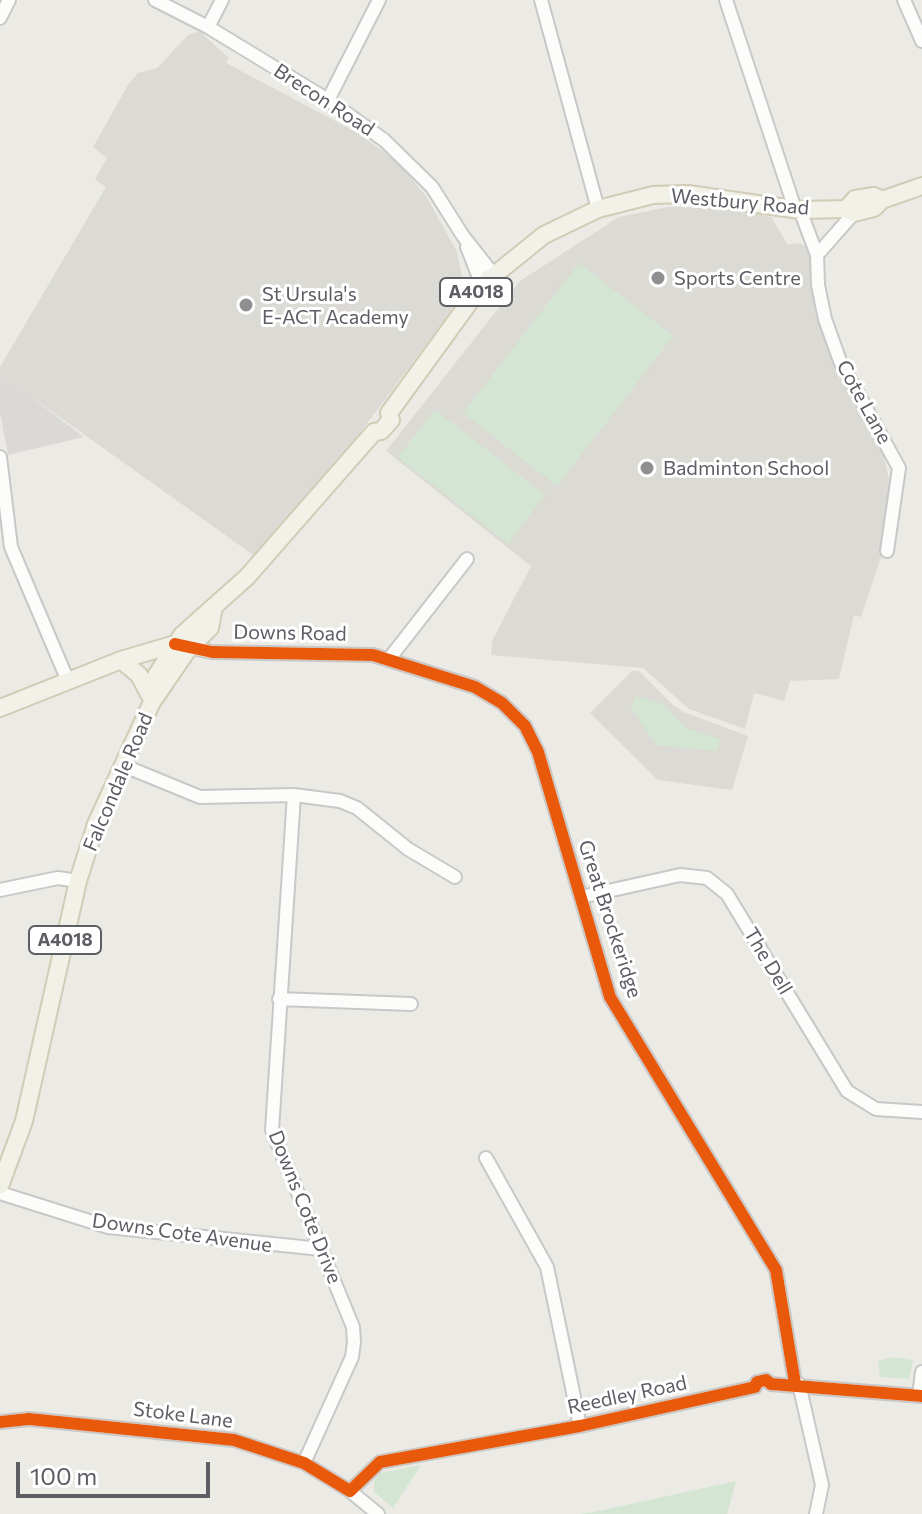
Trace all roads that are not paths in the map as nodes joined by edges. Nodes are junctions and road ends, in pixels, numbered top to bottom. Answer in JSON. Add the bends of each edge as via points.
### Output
{"nodes":[{"id":1,"x":9,"y":0,"type":"edge"},
{"id":2,"x":155,"y":0,"type":"edge"},
{"id":3,"x":222,"y":0,"type":"edge"},
{"id":4,"x":379,"y":0,"type":"edge"},
{"id":5,"x":541,"y":0,"type":"edge"},
{"id":6,"x":726,"y":0,"type":"edge"},
{"id":7,"x":904,"y":0,"type":"edge"},
{"id":8,"x":0,"y":18,"type":"edge"},
{"id":9,"x":208,"y":27,"type":"junction"},
{"id":10,"x":922,"y":41,"type":"edge"},
{"id":11,"x":328,"y":100,"type":"junction"},
{"id":12,"x":922,"y":186,"type":"edge"},
{"id":13,"x":598,"y":209,"type":"junction"},
{"id":14,"x":797,"y":209,"type":"junction"},
{"id":15,"x":850,"y":211,"type":"junction"},
{"id":16,"x":817,"y":255,"type":"junction"},
{"id":17,"x":488,"y":279,"type":"junction"},
{"id":18,"x":0,"y":457,"type":"edge"},
{"id":19,"x":887,"y":551,"type":"dead end"},
{"id":20,"x":467,"y":559,"type":"dead end"},
{"id":21,"x":182,"y":646,"type":"junction"},
{"id":22,"x":389,"y":659,"type":"junction"},
{"id":23,"x":121,"y":660,"type":"junction"},
{"id":24,"x":68,"y":681,"type":"junction"},
{"id":25,"x":152,"y":702,"type":"junction"},
{"id":26,"x":0,"y":708,"type":"edge"},
{"id":27,"x":122,"y":765,"type":"junction"},
{"id":28,"x":294,"y":795,"type":"junction"},
{"id":29,"x":455,"y":877,"type":"dead end"},
{"id":30,"x":78,"y":881,"type":"junction"},
{"id":31,"x":0,"y":890,"type":"edge"},
{"id":32,"x":581,"y":897,"type":"junction"},
{"id":33,"x":279,"y":999,"type":"junction"},
{"id":34,"x":411,"y":1004,"type":"dead end"},
{"id":35,"x":922,"y":1112,"type":"edge"},
{"id":36,"x":5,"y":1158,"type":"edge"},
{"id":37,"x":486,"y":1158,"type":"dead end"},
{"id":38,"x":0,"y":1186,"type":"edge"},
{"id":39,"x":0,"y":1193,"type":"edge"},
{"id":40,"x":321,"y":1249,"type":"junction"},
{"id":41,"x":922,"y":1372,"type":"edge"},
{"id":42,"x":797,"y":1384,"type":"junction"},
{"id":43,"x":920,"y":1396,"type":"edge"},
{"id":44,"x":0,"y":1422,"type":"edge"},
{"id":45,"x":580,"y":1426,"type":"junction"},
{"id":46,"x":304,"y":1463,"type":"junction"},
{"id":47,"x":350,"y":1491,"type":"junction"},
{"id":48,"x":378,"y":1514,"type":"edge"},
{"id":49,"x":816,"y":1514,"type":"edge"}],
"edges":[{"from":1,"to":8,"type":"street"},
{"from":2,"to":9,"type":"street","name":"Brecon Road"},
{"from":3,"to":9,"type":"street"},
{"from":4,"to":11,"type":"street"},
{"from":5,"to":13,"type":"street"},
{"from":6,"to":14,"type":"street","name":"Cote Lane"},
{"from":7,"to":10,"type":"street"},
{"from":9,"to":11,"type":"street","name":"Brecon Road"},
{"from":11,"to":17,"type":"street","name":"Brecon Road","via":[[408,160],[432,187]]},
{"from":12,"to":15,"type":"main road","name":"Westbury Road","number":"A4018","via":[[882,200],[855,199]]},
{"from":13,"to":14,"type":"main road","name":"Westbury Road","number":"A4018","via":[[653,195],[688,194]]},
{"from":13,"to":17,"type":"main road","name":"Westbury Road","number":"A4018","via":[[544,235]]},
{"from":14,"to":15,"type":"main road","name":"Westbury Road","number":"A4018"},
{"from":14,"to":16,"type":"street","name":"Cote Lane"},
{"from":15,"to":16,"type":"street"},
{"from":16,"to":19,"type":"street","name":"Cote Lane","via":[[825,319],[840,361],[899,468]]},
{"from":17,"to":21,"type":"main road","name":"Westbury Road","number":"A4018","via":[[389,413],[378,418],[374,432]]},
{"from":18,"to":24,"type":"street","via":[[11,547]]},
{"from":20,"to":22,"type":"street"},
{"from":21,"to":22,"type":"street","name":"Downs Road"},
{"from":21,"to":23,"type":"main road","name":"Westbury Road"},
{"from":21,"to":25,"type":"main road","name":"Westbury Road","number":"A4018","via":[[152,682]]},
{"from":22,"to":32,"type":"street","name":"Great Brockeridge","via":[[475,687],[525,726],[538,752]]},
{"from":23,"to":24,"type":"main road","name":"Westbury Road"},
{"from":23,"to":25,"type":"main road","via":[[139,675]]},
{"from":24,"to":26,"type":"main road","name":"Westbury Road"},
{"from":25,"to":27,"type":"main road","name":"Falcondale Road","number":"A4018"},
{"from":27,"to":28,"type":"street","via":[[200,797]]},
{"from":27,"to":30,"type":"main road","name":"Falcondale Road","number":"A4018"},
{"from":28,"to":29,"type":"street","via":[[357,808],[408,849]]},
{"from":28,"to":33,"type":"street","name":"Downs Cote Drive"},
{"from":30,"to":31,"type":"street","via":[[58,878]]},
{"from":30,"to":36,"type":"main road","name":"Falcondale Road","number":"A4018","via":[[35,1078]]},
{"from":32,"to":35,"type":"street","name":"The Dell","via":[[680,875],[707,878],[727,894],[847,1091],[876,1109]]},
{"from":32,"to":42,"type":"street","name":"Great Brockeridge","via":[[610,997],[776,1270]]},
{"from":33,"to":34,"type":"street"},
{"from":33,"to":40,"type":"street","name":"Downs Cote Drive","via":[[272,1130]]},
{"from":36,"to":38,"type":"main road","name":"Falcondale Road","number":"A4018"},
{"from":37,"to":45,"type":"street","via":[[547,1267]]},
{"from":39,"to":40,"type":"street","name":"Downs Cote Avenue","via":[[108,1227]]},
{"from":40,"to":46,"type":"street","name":"Downs Cote Drive","via":[[353,1327],[354,1342]]},
{"from":41,"to":43,"type":"street"},
{"from":42,"to":43,"type":"street","name":"Reedley Road"},
{"from":42,"to":45,"type":"street","name":"Reedley Road","via":[[762,1381],[755,1387]]},
{"from":42,"to":49,"type":"street","name":"Great Brockeridge","via":[[822,1485]]},
{"from":44,"to":46,"type":"street","name":"Stoke Lane","via":[[29,1419],[234,1440]]},
{"from":45,"to":47,"type":"street","name":"Reedley Road","via":[[380,1462]]},
{"from":46,"to":47,"type":"street","name":"Stoke Lane"},
{"from":47,"to":48,"type":"street","name":"Stoke Lane"}]}
